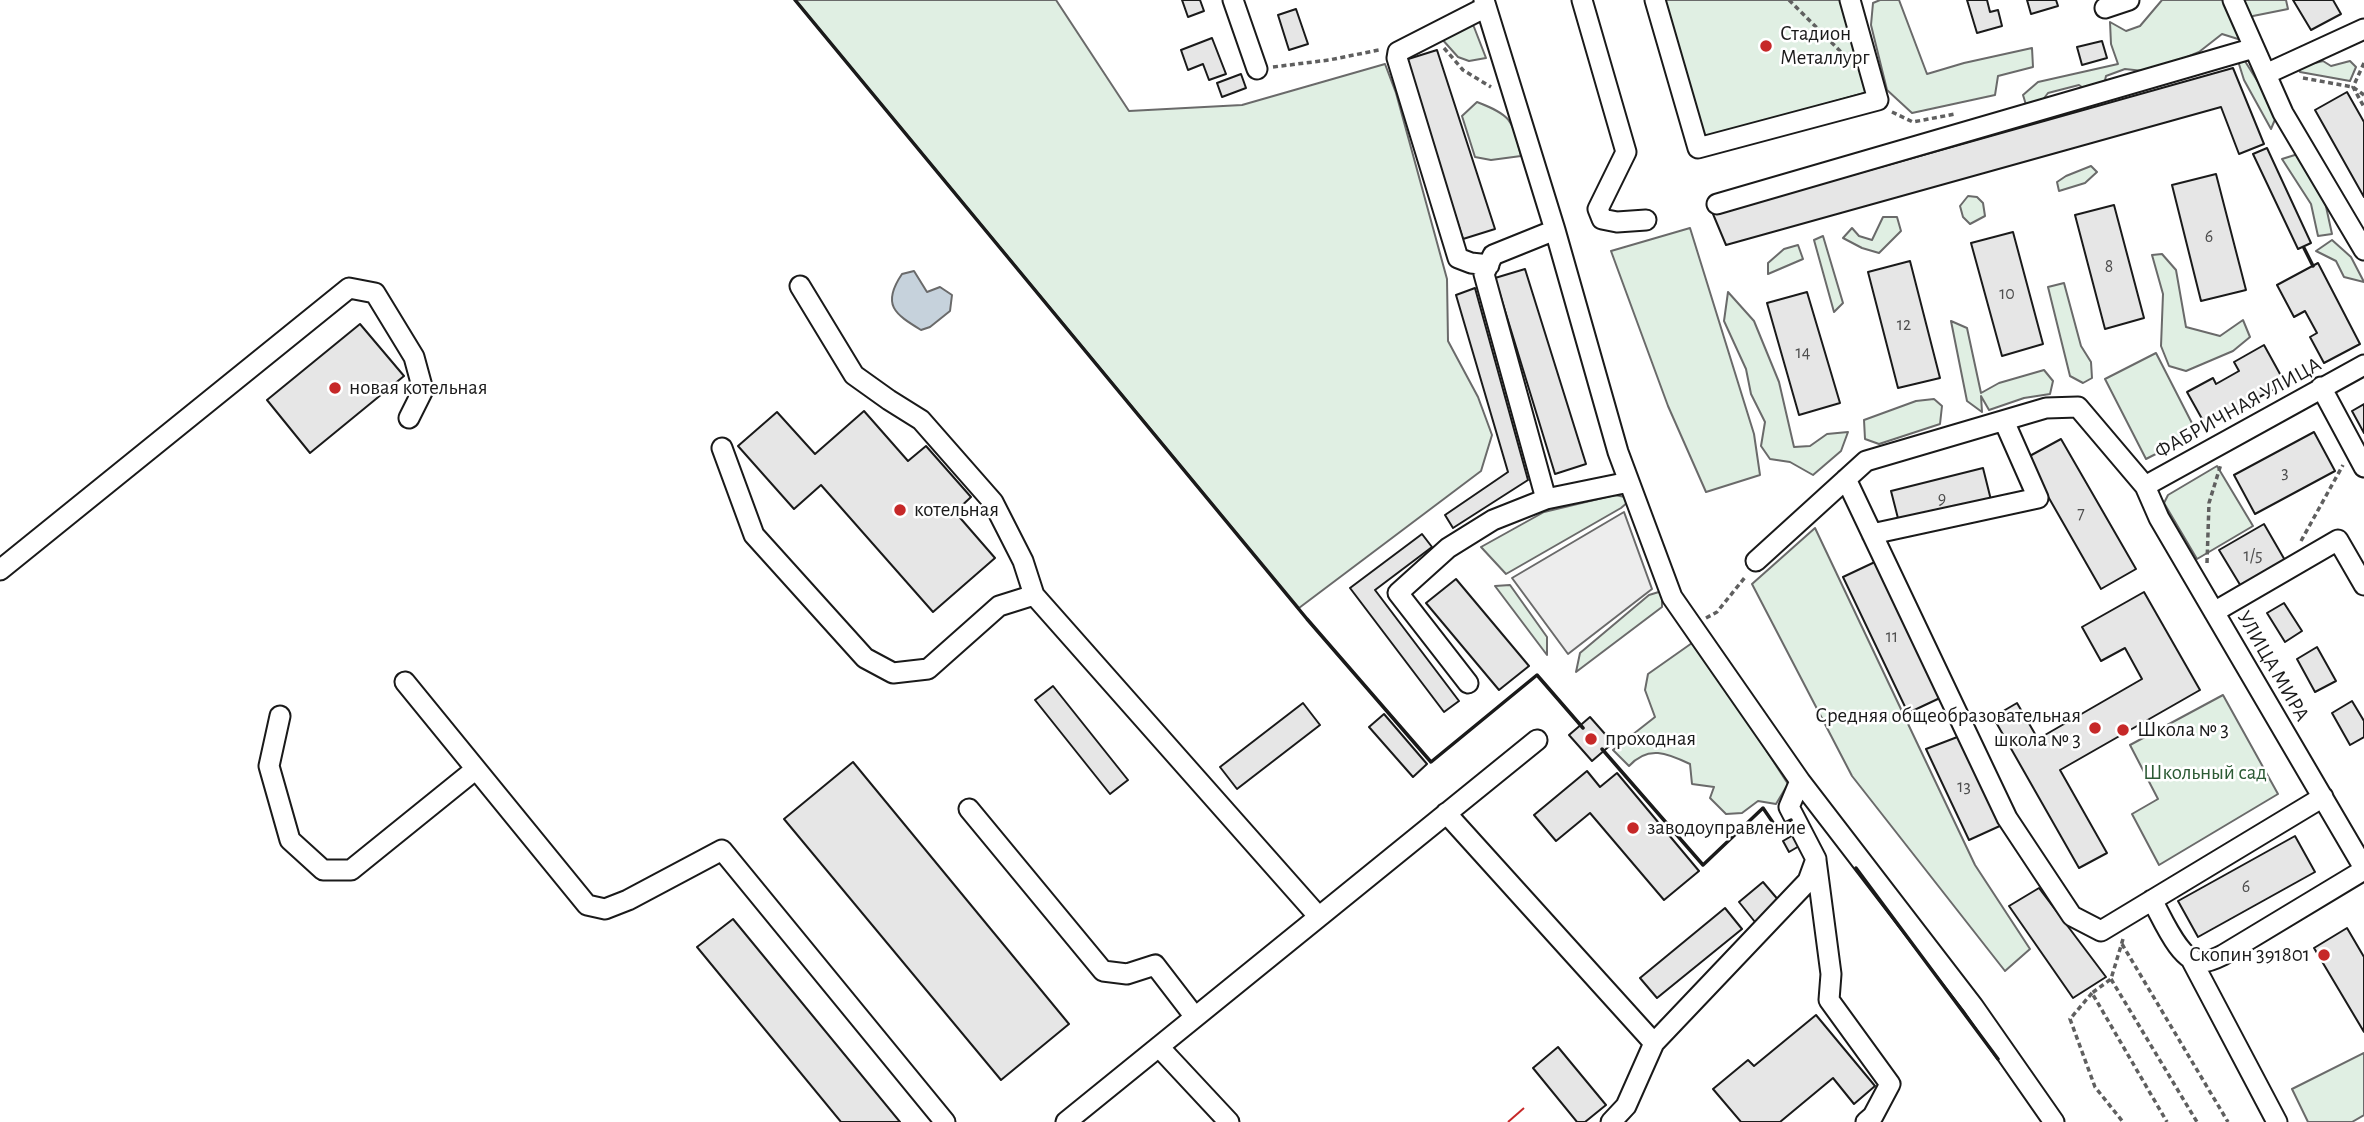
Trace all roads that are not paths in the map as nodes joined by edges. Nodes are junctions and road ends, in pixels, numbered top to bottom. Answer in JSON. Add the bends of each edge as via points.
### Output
{"nodes":[{"id":1,"x":1233,"y":0,"type":"edge"},
{"id":2,"x":1582,"y":0,"type":"edge"},
{"id":3,"x":1656,"y":0,"type":"edge"},
{"id":4,"x":1850,"y":0,"type":"edge"},
{"id":5,"x":2129,"y":0,"type":"edge"},
{"id":6,"x":2233,"y":0,"type":"edge"},
{"id":7,"x":1485,"y":4,"type":"edge"},
{"id":8,"x":2105,"y":8,"type":"dead end"},
{"id":9,"x":2364,"y":29,"type":"edge"},
{"id":10,"x":2254,"y":48,"type":"junction"},
{"id":11,"x":1257,"y":69,"type":"road end"},
{"id":12,"x":2266,"y":74,"type":"junction"},
{"id":13,"x":1717,"y":204,"type":"dead end"},
{"id":14,"x":1646,"y":220,"type":"dead end"},
{"id":15,"x":1555,"y":230,"type":"junction"},
{"id":16,"x":2364,"y":250,"type":"edge"},
{"id":17,"x":1489,"y":265,"type":"junction"},
{"id":18,"x":800,"y":286,"type":"dead end"},
{"id":19,"x":2364,"y":365,"type":"edge"},
{"id":20,"x":2321,"y":387,"type":"junction"},
{"id":21,"x":410,"y":418,"type":"dead end"},
{"id":22,"x":2004,"y":421,"type":"junction"},
{"id":23,"x":722,"y":448,"type":"dead end"},
{"id":24,"x":2364,"y":467,"type":"edge"},
{"id":25,"x":1846,"y":479,"type":"junction"},
{"id":26,"x":1629,"y":482,"type":"junction"},
{"id":27,"x":2145,"y":486,"type":"junction"},
{"id":28,"x":1546,"y":499,"type":"junction"},
{"id":29,"x":1872,"y":534,"type":"junction"},
{"id":30,"x":1756,"y":561,"type":"road end"},
{"id":31,"x":0,"y":570,"type":"edge"},
{"id":32,"x":2364,"y":585,"type":"edge"},
{"id":33,"x":1034,"y":595,"type":"junction"},
{"id":34,"x":2214,"y":611,"type":"junction"},
{"id":35,"x":405,"y":682,"type":"dead end"},
{"id":36,"x":1468,"y":683,"type":"dead end"},
{"id":37,"x":279,"y":716,"type":"dead end"},
{"id":38,"x":1537,"y":740,"type":"dead end"},
{"id":39,"x":476,"y":769,"type":"junction"},
{"id":40,"x":1800,"y":781,"type":"junction"},
{"id":41,"x":2323,"y":797,"type":"junction"},
{"id":42,"x":969,"y":809,"type":"dead end"},
{"id":43,"x":1446,"y":813,"type":"junction"},
{"id":44,"x":1816,"y":859,"type":"junction"},
{"id":45,"x":2364,"y":869,"type":"edge"},
{"id":46,"x":2152,"y":900,"type":"junction"},
{"id":47,"x":1319,"y":917,"type":"junction"},
{"id":48,"x":2192,"y":961,"type":"junction"},
{"id":49,"x":1195,"y":1017,"type":"junction"},
{"id":50,"x":1654,"y":1043,"type":"junction"},
{"id":51,"x":1158,"y":1047,"type":"junction"},
{"id":52,"x":945,"y":1122,"type":"edge"},
{"id":53,"x":1066,"y":1122,"type":"edge"},
{"id":54,"x":1229,"y":1122,"type":"edge"},
{"id":55,"x":1611,"y":1122,"type":"edge"},
{"id":56,"x":1866,"y":1122,"type":"edge"},
{"id":57,"x":2054,"y":1122,"type":"edge"},
{"id":58,"x":2277,"y":1122,"type":"edge"}],
"edges":[{"from":1,"to":11,"type":"street"},
{"from":2,"to":14,"type":"street","via":[[1626,152],[1598,209],[1602,219]]},
{"from":3,"to":4,"type":"street","via":[[1698,148],[1878,100]]},
{"from":5,"to":8,"type":"street"},
{"from":6,"to":10,"type":"street"},
{"from":7,"to":15,"type":"street"},
{"from":7,"to":17,"type":"street","via":[[1398,52],[1397,58],[1458,258]]},
{"from":9,"to":12,"type":"street"},
{"from":10,"to":12,"type":"street"},
{"from":10,"to":13,"type":"street"},
{"from":12,"to":16,"type":"street","via":[[2283,113]]},
{"from":15,"to":17,"type":"street","via":[[1493,255]]},
{"from":15,"to":26,"type":"street"},
{"from":17,"to":28,"type":"street","via":[[1485,274]]},
{"from":18,"to":33,"type":"street","via":[[854,375],[921,420],[993,502],[1023,561]]},
{"from":19,"to":20,"type":"street","name":"ФАБРИЧНАЯ УЛИЦА"},
{"from":20,"to":24,"type":"street"},
{"from":20,"to":27,"type":"street","name":"ФАБРИЧНАЯ УЛИЦА"},
{"from":21,"to":31,"type":"street","via":[[422,390],[414,357],[375,293],[349,288]]},
{"from":22,"to":25,"type":"street","name":"ФАБРИЧНАЯ УЛИЦА","via":[[1866,461]]},
{"from":22,"to":27,"type":"street","name":"ФАБРИЧНАЯ УЛИЦА","via":[[2046,408],[2078,407]]},
{"from":22,"to":29,"type":"street","via":[[2038,498]]},
{"from":23,"to":33,"type":"street","via":[[754,535],[865,658],[893,673],[928,669],[999,606]]},
{"from":25,"to":29,"type":"street"},
{"from":25,"to":30,"type":"street","name":"ФАБРИЧНАЯ УЛИЦА"},
{"from":26,"to":28,"type":"street"},
{"from":26,"to":40,"type":"street","via":[[1672,597]]},
{"from":27,"to":34,"type":"street","name":"УЛИЦА МИРА"},
{"from":28,"to":36,"type":"street","via":[[1493,520],[1448,548],[1398,593]]},
{"from":29,"to":46,"type":"street","via":[[2007,818],[2072,916],[2101,931]]},
{"from":32,"to":34,"type":"street","via":[[2338,540]]},
{"from":33,"to":47,"type":"street"},
{"from":34,"to":41,"type":"street","name":"УЛИЦА МИРА"},
{"from":35,"to":39,"type":"street"},
{"from":37,"to":39,"type":"street","via":[[269,766],[290,840],[323,870],[351,870]]},
{"from":38,"to":43,"type":"street"},
{"from":39,"to":52,"type":"street","via":[[587,905],[605,909],[628,900],[722,850]]},
{"from":40,"to":44,"type":"street","via":[[1789,807]]},
{"from":40,"to":57,"type":"street","via":[[1973,1006]]},
{"from":41,"to":45,"type":"street","name":"УЛИЦА МИРА"},
{"from":41,"to":46,"type":"street"},
{"from":42,"to":49,"type":"street","via":[[1103,971],[1127,974],[1155,965]]},
{"from":43,"to":47,"type":"street"},
{"from":43,"to":50,"type":"street"},
{"from":44,"to":50,"type":"street","via":[[1808,881]]},
{"from":44,"to":56,"type":"street","via":[[1832,974],[1829,1000],[1890,1084]]},
{"from":45,"to":48,"type":"street","via":[[2223,955],[2204,963]]},
{"from":46,"to":48,"type":"street","via":[[2177,946]]},
{"from":47,"to":49,"type":"street"},
{"from":48,"to":58,"type":"street"},
{"from":49,"to":51,"type":"street"},
{"from":50,"to":55,"type":"street","via":[[1626,1106]]},
{"from":51,"to":53,"type":"street"},
{"from":51,"to":54,"type":"street"}]}
